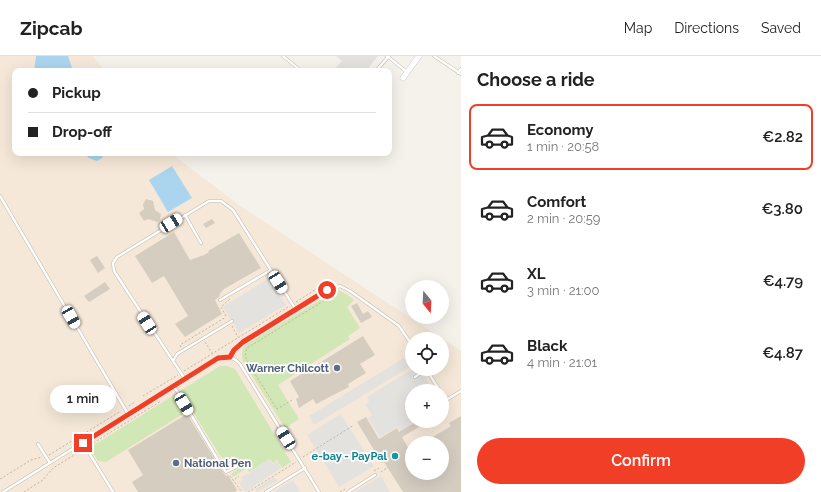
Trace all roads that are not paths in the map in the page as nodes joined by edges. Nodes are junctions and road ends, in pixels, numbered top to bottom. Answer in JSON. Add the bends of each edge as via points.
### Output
{"nodes":[{"id":1,"x":283,"y":56,"type":"edge"},
{"id":2,"x":388,"y":56,"type":"edge"},
{"id":3,"x":419,"y":56,"type":"edge"},
{"id":4,"x":434,"y":56,"type":"edge"},
{"id":5,"x":297,"y":68,"type":"edge"},
{"id":6,"x":378,"y":68,"type":"edge"},
{"id":7,"x":461,"y":69,"type":"edge"},
{"id":8,"x":408,"y":72,"type":"junction"},
{"id":9,"x":460,"y":74,"type":"edge"},
{"id":10,"x":403,"y":78,"type":"dead end"},
{"id":11,"x":0,"y":196,"type":"edge"},
{"id":12,"x":185,"y":215,"type":"junction"},
{"id":13,"x":201,"y":243,"type":"dead end"},
{"id":14,"x":271,"y":270,"type":"junction"},
{"id":15,"x":220,"y":300,"type":"dead end"},
{"id":16,"x":296,"y":310,"type":"junction"},
{"id":17,"x":231,"y":322,"type":"road end"},
{"id":18,"x":405,"y":336,"type":"edge"},
{"id":19,"x":230,"y":357,"type":"junction"},
{"id":20,"x":173,"y":361,"type":"junction"},
{"id":21,"x":185,"y":379,"type":"junction"},
{"id":22,"x":174,"y":386,"type":"junction"},
{"id":23,"x":461,"y":391,"type":"edge"},
{"id":24,"x":449,"y":398,"type":"edge"},
{"id":25,"x":128,"y":414,"type":"junction"},
{"id":26,"x":83,"y":443,"type":"junction"},
{"id":27,"x":38,"y":444,"type":"dead end"},
{"id":28,"x":50,"y":463,"type":"junction"},
{"id":29,"x":222,"y":465,"type":"junction"},
{"id":30,"x":305,"y":468,"type":"junction"},
{"id":31,"x":375,"y":475,"type":"dead end"},
{"id":32,"x":3,"y":492,"type":"edge"},
{"id":33,"x":113,"y":492,"type":"edge"},
{"id":34,"x":266,"y":492,"type":"edge"},
{"id":35,"x":319,"y":492,"type":"edge"},
{"id":36,"x":348,"y":492,"type":"edge"}],
"edges":[{"from":1,"to":5,"type":"lane"},
{"from":2,"to":6,"type":"lane"},
{"from":2,"to":8,"type":"lane"},
{"from":3,"to":8,"type":"street"},
{"from":4,"to":9,"type":"lane"},
{"from":7,"to":9,"type":"lane"},
{"from":8,"to":10,"type":"street"},
{"from":11,"to":25,"type":"lane"},
{"from":12,"to":13,"type":"lane"},
{"from":12,"to":14,"type":"lane","via":[[209,202],[225,203],[233,210]]},
{"from":12,"to":20,"type":"lane","via":[[117,257],[112,263],[114,271]]},
{"from":14,"to":15,"type":"lane"},
{"from":14,"to":16,"type":"lane"},
{"from":16,"to":18,"type":"lane","via":[[333,287],[344,287],[398,326]]},
{"from":16,"to":19,"type":"lane","via":[[243,342]]},
{"from":17,"to":20,"type":"lane","via":[[177,354]]},
{"from":19,"to":21,"type":"lane","via":[[218,358]]},
{"from":19,"to":30,"type":"lane","via":[[240,364]]},
{"from":20,"to":21,"type":"lane"},
{"from":21,"to":22,"type":"lane"},
{"from":22,"to":25,"type":"lane"},
{"from":22,"to":29,"type":"lane"},
{"from":23,"to":24,"type":"lane"},
{"from":25,"to":26,"type":"lane"},
{"from":26,"to":28,"type":"lane"},
{"from":26,"to":33,"type":"lane"},
{"from":27,"to":28,"type":"lane"},
{"from":28,"to":32,"type":"lane"},
{"from":29,"to":29,"type":"lane","via":[[226,472],[236,466],[231,459]]},
{"from":30,"to":34,"type":"lane"},
{"from":30,"to":35,"type":"lane"},
{"from":31,"to":36,"type":"lane"}]}
